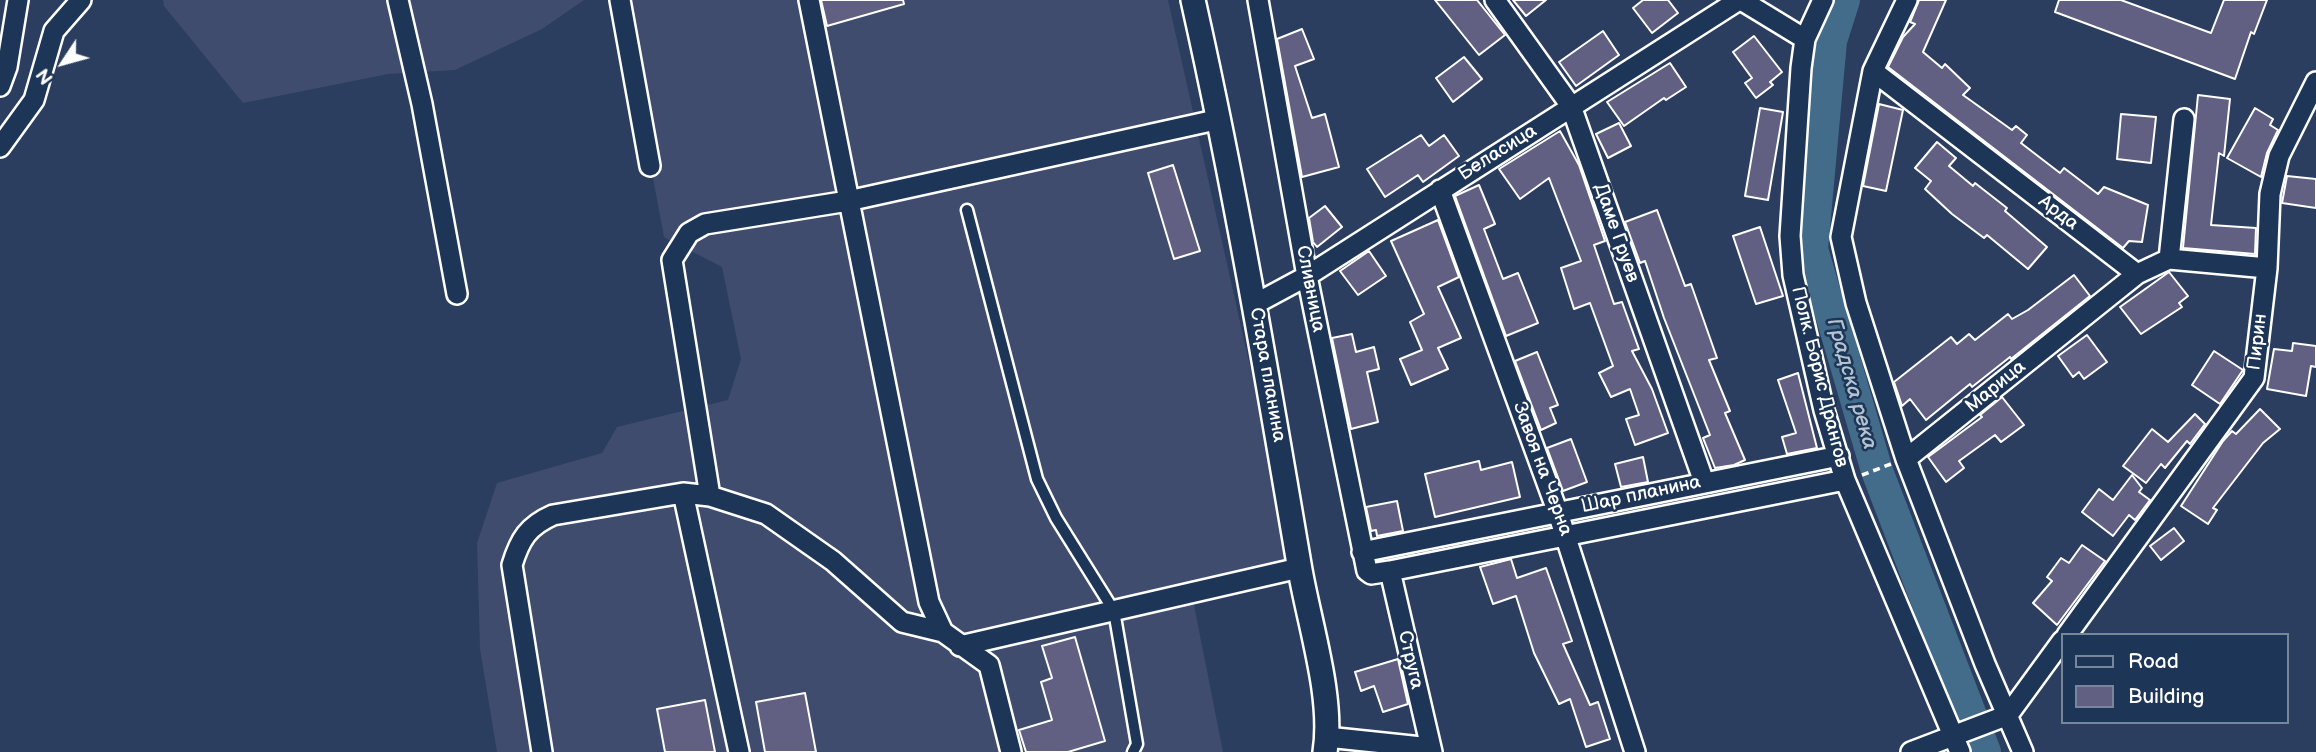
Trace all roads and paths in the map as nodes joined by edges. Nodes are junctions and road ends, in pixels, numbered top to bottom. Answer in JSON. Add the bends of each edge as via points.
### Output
{"nodes":[{"id":1,"x":18,"y":0,"type":"edge"},
{"id":2,"x":81,"y":0,"type":"edge"},
{"id":3,"x":398,"y":0,"type":"edge"},
{"id":4,"x":621,"y":0,"type":"edge"},
{"id":5,"x":809,"y":0,"type":"edge"},
{"id":6,"x":1193,"y":0,"type":"edge"},
{"id":7,"x":1258,"y":0,"type":"edge"},
{"id":8,"x":1495,"y":0,"type":"edge"},
{"id":9,"x":1740,"y":0,"type":"edge"},
{"id":10,"x":1823,"y":0,"type":"edge"},
{"id":11,"x":1907,"y":0,"type":"edge"},
{"id":12,"x":1805,"y":39,"type":"junction"},
{"id":13,"x":1872,"y":71,"type":"junction"},
{"id":14,"x":2316,"y":82,"type":"edge"},
{"id":15,"x":0,"y":86,"type":"edge"},
{"id":16,"x":1571,"y":106,"type":"junction"},
{"id":17,"x":1220,"y":119,"type":"junction"},
{"id":18,"x":2184,"y":119,"type":"dead end"},
{"id":19,"x":0,"y":147,"type":"edge"},
{"id":20,"x":650,"y":166,"type":"dead end"},
{"id":21,"x":1440,"y":190,"type":"junction"},
{"id":22,"x":848,"y":201,"type":"junction"},
{"id":23,"x":967,"y":210,"type":"dead end"},
{"id":24,"x":2169,"y":259,"type":"junction"},
{"id":25,"x":2267,"y":268,"type":"junction"},
{"id":26,"x":2137,"y":274,"type":"junction"},
{"id":27,"x":1307,"y":276,"type":"junction"},
{"id":28,"x":457,"y":294,"type":"dead end"},
{"id":29,"x":1255,"y":304,"type":"junction"},
{"id":30,"x":1839,"y":456,"type":"junction"},
{"id":31,"x":1906,"y":459,"type":"junction"},
{"id":32,"x":1845,"y":481,"type":"junction"},
{"id":33,"x":1704,"y":482,"type":"junction"},
{"id":34,"x":683,"y":493,"type":"junction"},
{"id":35,"x":710,"y":496,"type":"junction"},
{"id":36,"x":1558,"y":513,"type":"junction"},
{"id":37,"x":1567,"y":538,"type":"junction"},
{"id":38,"x":1362,"y":552,"type":"junction"},
{"id":39,"x":1299,"y":568,"type":"junction"},
{"id":40,"x":1380,"y":573,"type":"junction"},
{"id":41,"x":1114,"y":611,"type":"junction"},
{"id":42,"x":943,"y":632,"type":"junction"},
{"id":43,"x":2068,"y":633,"type":"edge"},
{"id":44,"x":2060,"y":644,"type":"edge"},
{"id":45,"x":960,"y":646,"type":"junction"},
{"id":46,"x":2008,"y":715,"type":"junction"},
{"id":47,"x":1957,"y":744,"type":"edge"},
{"id":48,"x":1326,"y":745,"type":"edge"},
{"id":49,"x":1432,"y":750,"type":"edge"},
{"id":50,"x":542,"y":752,"type":"edge"},
{"id":51,"x":739,"y":752,"type":"edge"},
{"id":52,"x":1011,"y":752,"type":"edge"},
{"id":53,"x":1133,"y":752,"type":"edge"},
{"id":54,"x":1635,"y":752,"type":"edge"},
{"id":55,"x":1911,"y":752,"type":"edge"},
{"id":56,"x":2023,"y":752,"type":"edge"}],
"edges":[{"from":1,"to":15,"type":"street"},
{"from":2,"to":19,"type":"street","via":[[54,31],[34,100]]},
{"from":3,"to":28,"type":"street"},
{"from":4,"to":20,"type":"street"},
{"from":5,"to":22,"type":"street"},
{"from":6,"to":17,"type":"street","name":"Стара планина"},
{"from":7,"to":27,"type":"street","name":"Сливница"},
{"from":8,"to":16,"type":"street","name":"Даме Груев"},
{"from":9,"to":12,"type":"street"},
{"from":9,"to":16,"type":"street","name":"Беласица"},
{"from":10,"to":12,"type":"street","name":"Полк. Борис Дрангов"},
{"from":11,"to":13,"type":"street"},
{"from":12,"to":30,"type":"street","name":"Полк. Борис Дрангов","via":[[1790,236],[1792,262]]},
{"from":13,"to":26,"type":"street","name":"Арда"},
{"from":13,"to":31,"type":"street","via":[[1841,237],[1856,303]]},
{"from":14,"to":25,"type":"street","name":"Пирин","via":[[2279,156],[2270,194]]},
{"from":16,"to":21,"type":"street","name":"Беласица"},
{"from":16,"to":33,"type":"street","name":"Даме Груев"},
{"from":17,"to":22,"type":"street"},
{"from":17,"to":29,"type":"street","name":"Стара планина"},
{"from":18,"to":24,"type":"street"},
{"from":21,"to":27,"type":"street","name":"Беласица"},
{"from":21,"to":36,"type":"street","name":"Завоя на Черна"},
{"from":22,"to":35,"type":"street","via":[[705,224],[679,245],[673,269]]},
{"from":22,"to":42,"type":"street","via":[[929,603]]},
{"from":23,"to":41,"type":"lane","via":[[1037,479]]},
{"from":24,"to":25,"type":"street"},
{"from":24,"to":26,"type":"street"},
{"from":25,"to":43,"type":"street","name":"Пирин","via":[[2254,378]]},
{"from":26,"to":31,"type":"street","name":"Марица"},
{"from":27,"to":29,"type":"street","name":"Беласица"},
{"from":27,"to":38,"type":"street","name":"Сливница"},
{"from":29,"to":39,"type":"street","name":"Стара планина"},
{"from":30,"to":32,"type":"street","name":"Полк. Борис Дрангов"},
{"from":30,"to":33,"type":"street","name":"Шар планина"},
{"from":31,"to":32,"type":"path"},
{"from":31,"to":46,"type":"street"},
{"from":32,"to":37,"type":"street","name":"Шар планина"},
{"from":32,"to":47,"type":"street","name":"Полк. Борис Дрангов"},
{"from":33,"to":36,"type":"street","name":"Шар планина"},
{"from":34,"to":35,"type":"street"},
{"from":34,"to":50,"type":"street","via":[[553,515],[536,523],[520,539],[512,565]]},
{"from":34,"to":51,"type":"street"},
{"from":35,"to":42,"type":"street","via":[[766,514],[834,561],[902,622]]},
{"from":36,"to":37,"type":"street","name":"Завоя на Черна"},
{"from":36,"to":38,"type":"street","name":"Шар планина"},
{"from":37,"to":40,"type":"street","name":"Шар планина"},
{"from":37,"to":54,"type":"street","name":"Завоя на Черна"},
{"from":38,"to":40,"type":"street","name":"Сливница","via":[[1367,571]]},
{"from":39,"to":41,"type":"street"},
{"from":39,"to":48,"type":"street","name":"Стара планина","via":[[1326,712]]},
{"from":40,"to":49,"type":"street","name":"Струга"},
{"from":41,"to":45,"type":"street"},
{"from":41,"to":53,"type":"lane","via":[[1138,744]]},
{"from":42,"to":45,"type":"street"},
{"from":44,"to":46,"type":"street"},
{"from":45,"to":52,"type":"street","via":[[989,665]]},
{"from":46,"to":47,"type":"street"},
{"from":46,"to":56,"type":"street"},
{"from":47,"to":55,"type":"street"},
{"from":48,"to":49,"type":"street","name":"Струга"}]}
